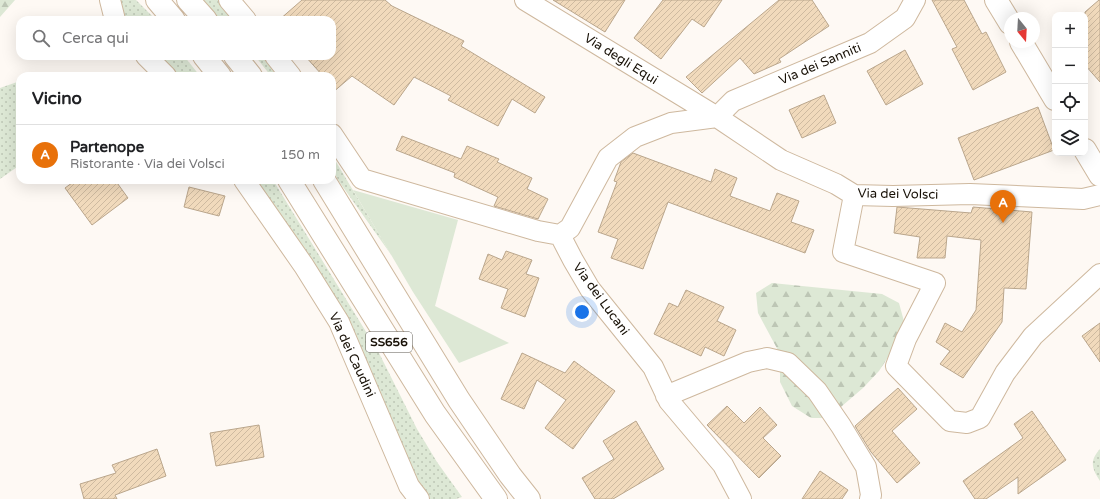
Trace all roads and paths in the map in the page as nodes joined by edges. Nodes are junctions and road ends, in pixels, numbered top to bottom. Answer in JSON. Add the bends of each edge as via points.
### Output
{"nodes":[{"id":1,"x":110,"y":0,"type":"edge"},
{"id":2,"x":157,"y":0,"type":"edge"},
{"id":3,"x":188,"y":0,"type":"edge"},
{"id":4,"x":229,"y":0,"type":"edge"},
{"id":5,"x":525,"y":0,"type":"edge"},
{"id":6,"x":915,"y":0,"type":"edge"},
{"id":7,"x":996,"y":0,"type":"edge"},
{"id":8,"x":1004,"y":13,"type":"edge"},
{"id":9,"x":114,"y":16,"type":"edge"},
{"id":10,"x":171,"y":16,"type":"edge"},
{"id":11,"x":202,"y":16,"type":"edge"},
{"id":12,"x":243,"y":16,"type":"edge"},
{"id":13,"x":1025,"y":48,"type":"edge"},
{"id":14,"x":150,"y":60,"type":"edge"},
{"id":15,"x":207,"y":60,"type":"edge"},
{"id":16,"x":238,"y":60,"type":"edge"},
{"id":17,"x":278,"y":60,"type":"edge"},
{"id":18,"x":162,"y":72,"type":"edge"},
{"id":19,"x":217,"y":72,"type":"edge"},
{"id":20,"x":248,"y":72,"type":"edge"},
{"id":21,"x":288,"y":72,"type":"edge"},
{"id":22,"x":1052,"y":94,"type":"edge"},
{"id":23,"x":717,"y":117,"type":"junction"},
{"id":24,"x":336,"y":140,"type":"edge"},
{"id":25,"x":1088,"y":155,"type":"edge"},
{"id":26,"x":1100,"y":175,"type":"edge"},
{"id":27,"x":247,"y":184,"type":"edge"},
{"id":28,"x":292,"y":184,"type":"edge"},
{"id":29,"x":326,"y":184,"type":"edge"},
{"id":30,"x":854,"y":195,"type":"junction"},
{"id":31,"x":1100,"y":195,"type":"edge"},
{"id":32,"x":560,"y":235,"type":"junction"},
{"id":33,"x":1100,"y":274,"type":"edge"},
{"id":34,"x":666,"y":396,"type":"junction"},
{"id":35,"x":419,"y":499,"type":"edge"},
{"id":36,"x":496,"y":499,"type":"edge"},
{"id":37,"x":529,"y":499,"type":"edge"},
{"id":38,"x":741,"y":499,"type":"edge"},
{"id":39,"x":870,"y":499,"type":"edge"}],
"edges":[{"from":1,"to":9,"type":"street"},
{"from":2,"to":10,"type":"main road"},
{"from":3,"to":11,"type":"main road"},
{"from":4,"to":12,"type":"street"},
{"from":5,"to":23,"type":"street","name":"Via degli Equi"},
{"from":6,"to":23,"type":"street","name":"Via dei Sanniti","via":[[905,18],[870,43],[733,101]]},
{"from":7,"to":8,"type":"main road"},
{"from":13,"to":22,"type":"main road"},
{"from":14,"to":18,"type":"street"},
{"from":15,"to":19,"type":"main road"},
{"from":16,"to":20,"type":"main road"},
{"from":17,"to":21,"type":"street"},
{"from":23,"to":30,"type":"street","name":"Via dei Volsci","via":[[781,160],[836,184]]},
{"from":23,"to":32,"type":"street","via":[[671,123],[634,137],[608,158],[570,228]]},
{"from":24,"to":32,"type":"street","via":[[362,179],[538,231]]},
{"from":25,"to":26,"type":"main road"},
{"from":27,"to":35,"type":"street","name":"Via dei Caudini","via":[[304,266],[339,322],[409,486]]},
{"from":28,"to":36,"type":"main road","number":"SS656","via":[[431,408]]},
{"from":29,"to":37,"type":"main road","number":"SS656","via":[[458,400]]},
{"from":30,"to":31,"type":"street","name":"Via dei Volsci","via":[[970,194],[1083,199]]},
{"from":30,"to":33,"type":"street","via":[[843,252],[935,283],[906,339],[896,366],[950,421],[967,423],[980,418],[1005,373],[1033,336]]},
{"from":32,"to":34,"type":"street","name":"Via dei Lucani","via":[[590,289],[653,367]]},
{"from":34,"to":38,"type":"street","name":"Via dei Lucani","via":[[723,465]]},
{"from":34,"to":39,"type":"street","via":[[748,362],[767,358],[788,363],[816,391],[866,467]]}]}
